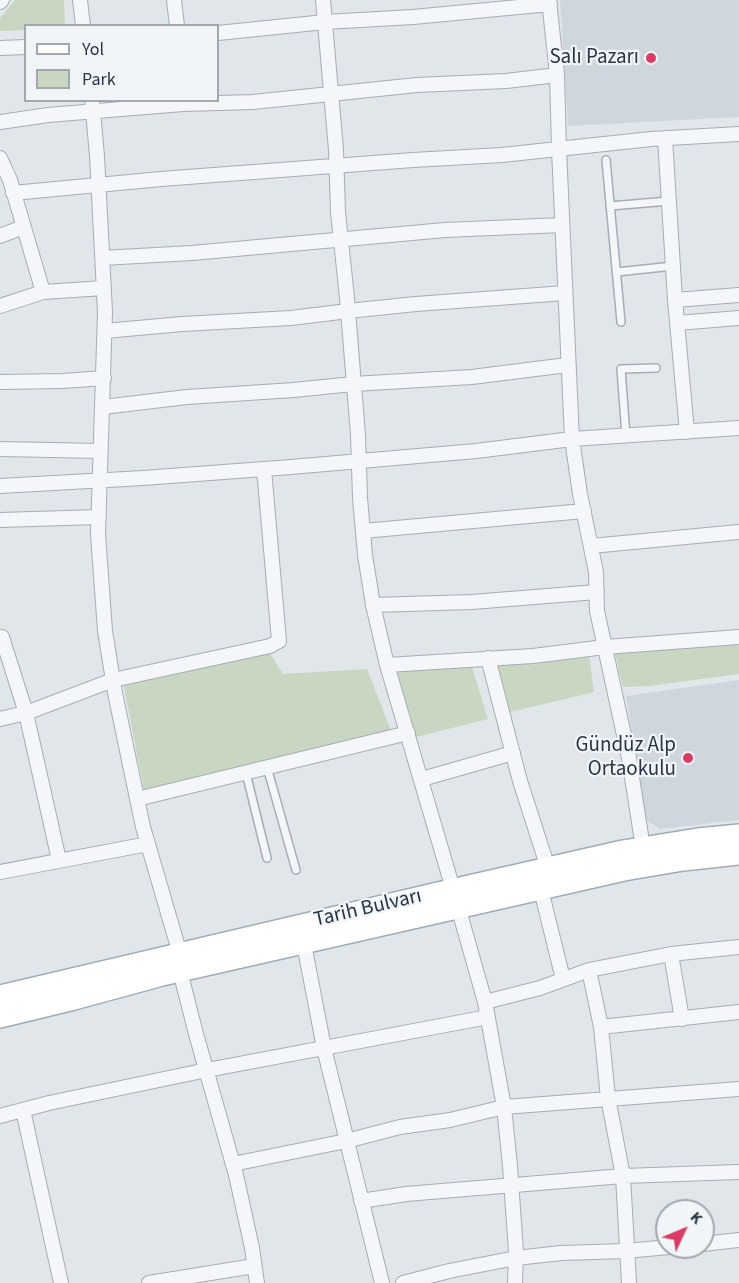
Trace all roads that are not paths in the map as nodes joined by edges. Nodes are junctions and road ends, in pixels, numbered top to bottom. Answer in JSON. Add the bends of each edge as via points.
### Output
{"nodes":[{"id":1,"x":80,"y":0,"type":"edge"},
{"id":2,"x":174,"y":0,"type":"edge"},
{"id":3,"x":323,"y":0,"type":"edge"},
{"id":4,"x":549,"y":2,"type":"edge"},
{"id":5,"x":325,"y":22,"type":"junction"},
{"id":6,"x":83,"y":24,"type":"edge"},
{"id":7,"x":177,"y":24,"type":"edge"},
{"id":8,"x":219,"y":33,"type":"edge"},
{"id":9,"x":24,"y":47,"type":"edge"},
{"id":10,"x":0,"y":48,"type":"edge"},
{"id":11,"x":557,"y":75,"type":"junction"},
{"id":12,"x":331,"y":94,"type":"junction"},
{"id":13,"x":183,"y":102,"type":"edge"},
{"id":14,"x":93,"y":106,"type":"edge"},
{"id":15,"x":0,"y":122,"type":"edge"},
{"id":16,"x":739,"y":134,"type":"edge"},
{"id":17,"x":665,"y":138,"type":"junction"},
{"id":18,"x":559,"y":149,"type":"junction"},
{"id":19,"x":0,"y":159,"type":"edge"},
{"id":20,"x":606,"y":160,"type":"dead end"},
{"id":21,"x":336,"y":166,"type":"junction"},
{"id":22,"x":99,"y":185,"type":"junction"},
{"id":23,"x":13,"y":193,"type":"junction"},
{"id":24,"x":669,"y":201,"type":"junction"},
{"id":25,"x":610,"y":206,"type":"junction"},
{"id":26,"x":562,"y":225,"type":"junction"},
{"id":27,"x":23,"y":227,"type":"junction"},
{"id":28,"x":0,"y":236,"type":"edge"},
{"id":29,"x":340,"y":240,"type":"junction"},
{"id":30,"x":102,"y":258,"type":"junction"},
{"id":31,"x":673,"y":266,"type":"junction"},
{"id":32,"x":617,"y":272,"type":"junction"},
{"id":33,"x":104,"y":288,"type":"junction"},
{"id":34,"x":43,"y":292,"type":"junction"},
{"id":35,"x":565,"y":292,"type":"junction"},
{"id":36,"x":739,"y":295,"type":"edge"},
{"id":37,"x":675,"y":300,"type":"junction"},
{"id":38,"x":0,"y":306,"type":"edge"},
{"id":39,"x":348,"y":311,"type":"junction"},
{"id":40,"x":739,"y":318,"type":"edge"},
{"id":41,"x":621,"y":322,"type":"dead end"},
{"id":42,"x":677,"y":323,"type":"junction"},
{"id":43,"x":105,"y":331,"type":"junction"},
{"id":44,"x":567,"y":365,"type":"junction"},
{"id":45,"x":656,"y":368,"type":"dead end"},
{"id":46,"x":104,"y":378,"type":"junction"},
{"id":47,"x":0,"y":382,"type":"edge"},
{"id":48,"x":353,"y":384,"type":"junction"},
{"id":49,"x":103,"y":406,"type":"junction"},
{"id":50,"x":739,"y":428,"type":"edge"},
{"id":51,"x":687,"y":432,"type":"junction"},
{"id":52,"x":626,"y":436,"type":"junction"},
{"id":53,"x":572,"y":439,"type":"junction"},
{"id":54,"x":0,"y":449,"type":"edge"},
{"id":55,"x":101,"y":451,"type":"junction"},
{"id":56,"x":359,"y":461,"type":"junction"},
{"id":57,"x":264,"y":470,"type":"junction"},
{"id":58,"x":100,"y":481,"type":"junction"},
{"id":59,"x":0,"y":486,"type":"edge"},
{"id":60,"x":584,"y":511,"type":"junction"},
{"id":61,"x":99,"y":517,"type":"junction"},
{"id":62,"x":0,"y":520,"type":"edge"},
{"id":63,"x":363,"y":531,"type":"junction"},
{"id":64,"x":739,"y":531,"type":"edge"},
{"id":65,"x":591,"y":546,"type":"junction"},
{"id":66,"x":597,"y":592,"type":"junction"},
{"id":67,"x":373,"y":605,"type":"junction"},
{"id":68,"x":2,"y":637,"type":"dead end"},
{"id":69,"x":739,"y":637,"type":"edge"},
{"id":70,"x":605,"y":647,"type":"junction"},
{"id":71,"x":488,"y":658,"type":"junction"},
{"id":72,"x":387,"y":665,"type":"junction"},
{"id":73,"x":113,"y":680,"type":"junction"},
{"id":74,"x":26,"y":713,"type":"junction"},
{"id":75,"x":0,"y":718,"type":"edge"},
{"id":76,"x":408,"y":733,"type":"junction"},
{"id":77,"x":513,"y":753,"type":"junction"},
{"id":78,"x":267,"y":768,"type":"junction"},
{"id":79,"x":246,"y":773,"type":"junction"},
{"id":80,"x":422,"y":779,"type":"junction"},
{"id":81,"x":137,"y":799,"type":"junction"},
{"id":82,"x":739,"y":835,"type":"edge"},
{"id":83,"x":148,"y":844,"type":"junction"},
{"id":84,"x":643,"y":848,"type":"junction"},
{"id":85,"x":739,"y":854,"type":"edge"},
{"id":86,"x":267,"y":858,"type":"dead end"},
{"id":87,"x":59,"y":860,"type":"junction"},
{"id":88,"x":548,"y":868,"type":"junction"},
{"id":89,"x":296,"y":870,"type":"dead end"},
{"id":90,"x":0,"y":872,"type":"edge"},
{"id":91,"x":541,"y":890,"type":"junction"},
{"id":92,"x":456,"y":898,"type":"junction"},
{"id":93,"x":304,"y":944,"type":"junction"},
{"id":94,"x":739,"y":947,"type":"edge"},
{"id":95,"x":671,"y":954,"type":"junction"},
{"id":96,"x":180,"y":962,"type":"junction"},
{"id":97,"x":589,"y":970,"type":"junction"},
{"id":98,"x":563,"y":979,"type":"junction"},
{"id":99,"x":0,"y":996,"type":"edge"},
{"id":100,"x":484,"y":1002,"type":"junction"},
{"id":101,"x":739,"y":1012,"type":"edge"},
{"id":102,"x":0,"y":1017,"type":"edge"},
{"id":103,"x":488,"y":1017,"type":"junction"},
{"id":104,"x":682,"y":1019,"type":"junction"},
{"id":105,"x":601,"y":1027,"type":"junction"},
{"id":106,"x":324,"y":1048,"type":"junction"},
{"id":107,"x":207,"y":1070,"type":"junction"},
{"id":108,"x":739,"y":1089,"type":"edge"},
{"id":109,"x":608,"y":1098,"type":"junction"},
{"id":110,"x":504,"y":1107,"type":"junction"},
{"id":111,"x":23,"y":1110,"type":"junction"},
{"id":112,"x":0,"y":1116,"type":"edge"},
{"id":113,"x":346,"y":1142,"type":"junction"},
{"id":114,"x":233,"y":1164,"type":"junction"},
{"id":115,"x":739,"y":1172,"type":"edge"},
{"id":116,"x":623,"y":1176,"type":"junction"},
{"id":117,"x":512,"y":1187,"type":"junction"},
{"id":118,"x":361,"y":1201,"type":"junction"},
{"id":119,"x":739,"y":1240,"type":"edge"},
{"id":120,"x":715,"y":1243,"type":"edge"},
{"id":121,"x":655,"y":1248,"type":"edge"},
{"id":122,"x":626,"y":1251,"type":"junction"},
{"id":123,"x":516,"y":1258,"type":"junction"},
{"id":124,"x":254,"y":1266,"type":"junction"},
{"id":125,"x":62,"y":1283,"type":"edge"},
{"id":126,"x":149,"y":1283,"type":"edge"},
{"id":127,"x":257,"y":1283,"type":"edge"},
{"id":128,"x":382,"y":1283,"type":"edge"},
{"id":129,"x":403,"y":1283,"type":"edge"},
{"id":130,"x":515,"y":1283,"type":"edge"},
{"id":131,"x":629,"y":1283,"type":"edge"}],
"edges":[{"from":1,"to":6,"type":"street"},
{"from":2,"to":7,"type":"street"},
{"from":3,"to":5,"type":"street"},
{"from":4,"to":5,"type":"street"},
{"from":4,"to":11,"type":"street"},
{"from":5,"to":8,"type":"street"},
{"from":5,"to":12,"type":"street"},
{"from":9,"to":10,"type":"street"},
{"from":11,"to":12,"type":"street"},
{"from":11,"to":18,"type":"street"},
{"from":12,"to":13,"type":"street","via":[[253,102]]},
{"from":12,"to":21,"type":"street"},
{"from":13,"to":14,"type":"street"},
{"from":14,"to":15,"type":"street"},
{"from":14,"to":22,"type":"street"},
{"from":16,"to":17,"type":"street"},
{"from":17,"to":18,"type":"street"},
{"from":17,"to":24,"type":"street"},
{"from":18,"to":21,"type":"street"},
{"from":18,"to":26,"type":"street"},
{"from":19,"to":23,"type":"street"},
{"from":20,"to":25,"type":"lane"},
{"from":21,"to":22,"type":"street"},
{"from":21,"to":29,"type":"street"},
{"from":22,"to":23,"type":"street"},
{"from":22,"to":30,"type":"street"},
{"from":23,"to":27,"type":"street"},
{"from":24,"to":25,"type":"lane"},
{"from":24,"to":31,"type":"street"},
{"from":25,"to":32,"type":"lane"},
{"from":26,"to":29,"type":"street"},
{"from":26,"to":35,"type":"street"},
{"from":27,"to":28,"type":"street"},
{"from":27,"to":34,"type":"street"},
{"from":29,"to":30,"type":"street"},
{"from":29,"to":39,"type":"street"},
{"from":30,"to":33,"type":"street"},
{"from":31,"to":32,"type":"lane"},
{"from":31,"to":37,"type":"street"},
{"from":32,"to":41,"type":"lane"},
{"from":33,"to":34,"type":"street"},
{"from":33,"to":43,"type":"street"},
{"from":34,"to":38,"type":"street"},
{"from":35,"to":39,"type":"street"},
{"from":35,"to":44,"type":"street"},
{"from":36,"to":37,"type":"street"},
{"from":37,"to":42,"type":"street"},
{"from":39,"to":43,"type":"street"},
{"from":39,"to":48,"type":"street"},
{"from":40,"to":42,"type":"street"},
{"from":42,"to":51,"type":"street"},
{"from":43,"to":46,"type":"street"},
{"from":44,"to":48,"type":"street","via":[[472,377]]},
{"from":44,"to":53,"type":"street"},
{"from":45,"to":52,"type":"lane","via":[[621,369]]},
{"from":46,"to":47,"type":"street"},
{"from":46,"to":49,"type":"street"},
{"from":48,"to":49,"type":"street"},
{"from":48,"to":56,"type":"street"},
{"from":49,"to":55,"type":"street"},
{"from":50,"to":51,"type":"street"},
{"from":51,"to":52,"type":"street"},
{"from":52,"to":53,"type":"street"},
{"from":53,"to":56,"type":"street"},
{"from":53,"to":60,"type":"street"},
{"from":54,"to":55,"type":"street"},
{"from":55,"to":58,"type":"street"},
{"from":56,"to":57,"type":"street"},
{"from":56,"to":63,"type":"street"},
{"from":57,"to":58,"type":"street"},
{"from":57,"to":73,"type":"street","via":[[279,641]]},
{"from":58,"to":59,"type":"street"},
{"from":58,"to":61,"type":"street"},
{"from":60,"to":63,"type":"street"},
{"from":60,"to":65,"type":"street"},
{"from":61,"to":62,"type":"street"},
{"from":61,"to":73,"type":"street","via":[[100,579]]},
{"from":63,"to":67,"type":"street"},
{"from":64,"to":65,"type":"street"},
{"from":65,"to":66,"type":"street"},
{"from":66,"to":67,"type":"street"},
{"from":66,"to":70,"type":"street"},
{"from":67,"to":72,"type":"street"},
{"from":68,"to":74,"type":"street"},
{"from":69,"to":70,"type":"street"},
{"from":70,"to":71,"type":"street"},
{"from":70,"to":84,"type":"street"},
{"from":71,"to":72,"type":"street"},
{"from":71,"to":77,"type":"street"},
{"from":72,"to":76,"type":"street"},
{"from":73,"to":74,"type":"street"},
{"from":73,"to":81,"type":"street"},
{"from":74,"to":75,"type":"street"},
{"from":74,"to":87,"type":"street"},
{"from":76,"to":78,"type":"street"},
{"from":76,"to":80,"type":"street"},
{"from":77,"to":80,"type":"street"},
{"from":77,"to":88,"type":"street"},
{"from":78,"to":79,"type":"street"},
{"from":78,"to":89,"type":"lane"},
{"from":79,"to":81,"type":"street"},
{"from":79,"to":86,"type":"lane"},
{"from":80,"to":92,"type":"street"},
{"from":81,"to":83,"type":"street"},
{"from":82,"to":84,"type":"main road","name":"Tarih Bulvarı"},
{"from":83,"to":87,"type":"street"},
{"from":83,"to":96,"type":"street"},
{"from":84,"to":88,"type":"main road","name":"Tarih Bulvarı"},
{"from":85,"to":91,"type":"main road","via":[[624,870]]},
{"from":87,"to":90,"type":"street"},
{"from":88,"to":92,"type":"main road","name":"Tarih Bulvarı"},
{"from":91,"to":92,"type":"main road"},
{"from":91,"to":98,"type":"street"},
{"from":92,"to":93,"type":"main road"},
{"from":92,"to":96,"type":"main road","name":"Tarih Bulvarı"},
{"from":92,"to":100,"type":"street"},
{"from":93,"to":96,"type":"main road"},
{"from":93,"to":106,"type":"street"},
{"from":94,"to":95,"type":"street"},
{"from":95,"to":97,"type":"street"},
{"from":95,"to":104,"type":"street"},
{"from":96,"to":99,"type":"main road","name":"Tarih Bulvarı"},
{"from":96,"to":102,"type":"main road"},
{"from":96,"to":107,"type":"street"},
{"from":97,"to":98,"type":"street"},
{"from":97,"to":105,"type":"street"},
{"from":98,"to":100,"type":"street"},
{"from":100,"to":103,"type":"street"},
{"from":101,"to":104,"type":"street"},
{"from":103,"to":106,"type":"street"},
{"from":103,"to":110,"type":"street"},
{"from":104,"to":105,"type":"street"},
{"from":105,"to":109,"type":"street"},
{"from":106,"to":107,"type":"street"},
{"from":106,"to":113,"type":"street"},
{"from":107,"to":111,"type":"street"},
{"from":107,"to":114,"type":"street"},
{"from":108,"to":109,"type":"street"},
{"from":109,"to":110,"type":"street"},
{"from":109,"to":116,"type":"street"},
{"from":110,"to":113,"type":"street"},
{"from":110,"to":117,"type":"street"},
{"from":111,"to":112,"type":"street"},
{"from":111,"to":125,"type":"street"},
{"from":113,"to":114,"type":"street"},
{"from":113,"to":118,"type":"street"},
{"from":114,"to":124,"type":"street"},
{"from":115,"to":116,"type":"street"},
{"from":116,"to":117,"type":"street"},
{"from":116,"to":122,"type":"street"},
{"from":117,"to":118,"type":"street"},
{"from":117,"to":123,"type":"street"},
{"from":118,"to":128,"type":"street"},
{"from":119,"to":120,"type":"street"},
{"from":121,"to":122,"type":"street"},
{"from":122,"to":123,"type":"street"},
{"from":122,"to":131,"type":"street"},
{"from":123,"to":129,"type":"street"},
{"from":123,"to":130,"type":"street"},
{"from":124,"to":126,"type":"street"},
{"from":124,"to":127,"type":"street"}]}
